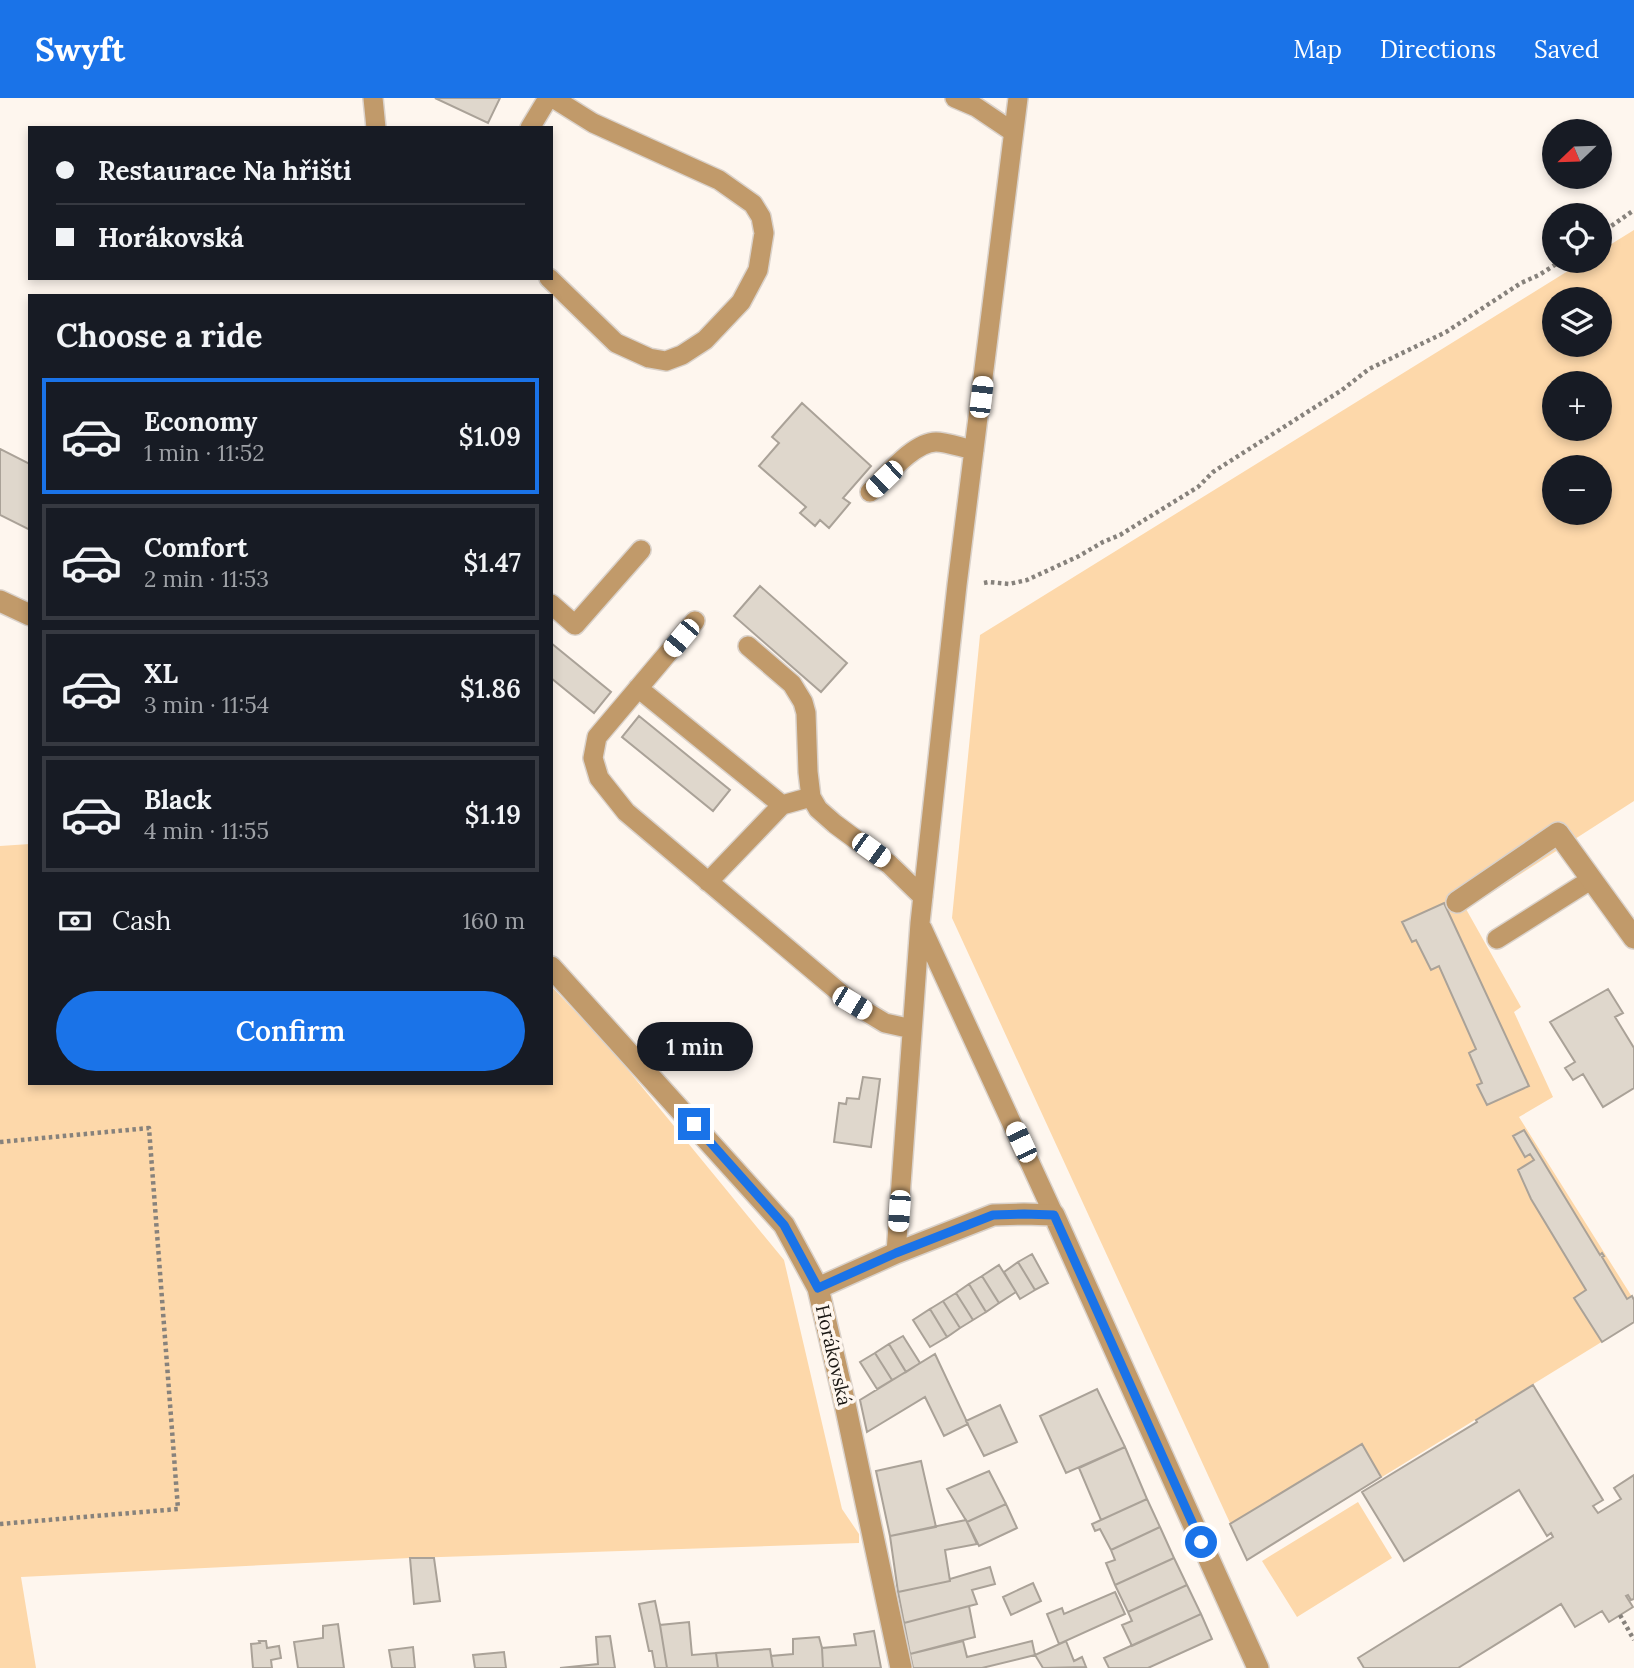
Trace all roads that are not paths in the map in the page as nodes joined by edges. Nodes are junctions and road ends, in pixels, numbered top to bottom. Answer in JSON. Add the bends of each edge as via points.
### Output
{"nodes":[{"id":1,"x":373,"y":98,"type":"edge"},
{"id":2,"x":551,"y":98,"type":"edge"},
{"id":3,"x":955,"y":98,"type":"edge"},
{"id":4,"x":1018,"y":98,"type":"edge"},
{"id":5,"x":376,"y":126,"type":"edge"},
{"id":6,"x":531,"y":126,"type":"edge"},
{"id":7,"x":1013,"y":132,"type":"junction"},
{"id":8,"x":552,"y":280,"type":"edge"},
{"id":9,"x":974,"y":450,"type":"junction"},
{"id":10,"x":870,"y":492,"type":"dead end"},
{"id":11,"x":641,"y":550,"type":"dead end"},
{"id":12,"x":0,"y":601,"type":"edge"},
{"id":13,"x":553,"y":606,"type":"edge"},
{"id":14,"x":28,"y":614,"type":"edge"},
{"id":15,"x":695,"y":621,"type":"dead end"},
{"id":16,"x":748,"y":646,"type":"dead end"},
{"id":17,"x":638,"y":688,"type":"junction"},
{"id":18,"x":811,"y":797,"type":"junction"},
{"id":19,"x":782,"y":805,"type":"junction"},
{"id":20,"x":1592,"y":879,"type":"junction"},
{"id":21,"x":708,"y":882,"type":"junction"},
{"id":22,"x":923,"y":897,"type":"junction"},
{"id":23,"x":1457,"y":902,"type":"dead end"},
{"id":24,"x":920,"y":923,"type":"junction"},
{"id":25,"x":1634,"y":938,"type":"edge"},
{"id":26,"x":1497,"y":939,"type":"dead end"},
{"id":27,"x":553,"y":969,"type":"edge"},
{"id":28,"x":912,"y":1029,"type":"junction"},
{"id":29,"x":1054,"y":1215,"type":"junction"},
{"id":30,"x":896,"y":1253,"type":"junction"},
{"id":31,"x":818,"y":1288,"type":"junction"},
{"id":32,"x":901,"y":1668,"type":"edge"},
{"id":33,"x":1258,"y":1668,"type":"edge"}],
"edges":[{"from":1,"to":5,"type":"lane"},
{"from":2,"to":6,"type":"lane"},
{"from":2,"to":8,"type":"lane","via":[[593,123],[719,180],[753,204],[764,233],[758,270],[741,302],[705,340],[666,361],[616,343]]},
{"from":3,"to":7,"type":"lane"},
{"from":4,"to":7,"type":"lane"},
{"from":7,"to":9,"type":"lane"},
{"from":9,"to":10,"type":"lane","via":[[936,442],[924,445]]},
{"from":9,"to":22,"type":"lane"},
{"from":11,"to":13,"type":"lane","via":[[575,625]]},
{"from":12,"to":14,"type":"street"},
{"from":15,"to":17,"type":"lane"},
{"from":16,"to":18,"type":"lane","via":[[792,684],[803,702]]},
{"from":17,"to":19,"type":"lane"},
{"from":17,"to":21,"type":"lane","via":[[597,737],[593,758],[599,778],[626,812]]},
{"from":18,"to":19,"type":"lane"},
{"from":18,"to":22,"type":"lane","via":[[818,809]]},
{"from":19,"to":21,"type":"lane"},
{"from":20,"to":23,"type":"street","via":[[1558,833]]},
{"from":20,"to":25,"type":"street"},
{"from":20,"to":26,"type":"lane"},
{"from":21,"to":28,"type":"lane","via":[[852,1003],[885,1023]]},
{"from":22,"to":24,"type":"lane"},
{"from":24,"to":28,"type":"lane"},
{"from":24,"to":29,"type":"lane"},
{"from":27,"to":31,"type":"street","name":"Horákovská","via":[[784,1225]]},
{"from":28,"to":30,"type":"lane"},
{"from":29,"to":30,"type":"street","via":[[993,1215]]},
{"from":29,"to":33,"type":"street"},
{"from":30,"to":31,"type":"street"},
{"from":31,"to":32,"type":"street","name":"Horákovská"}]}
